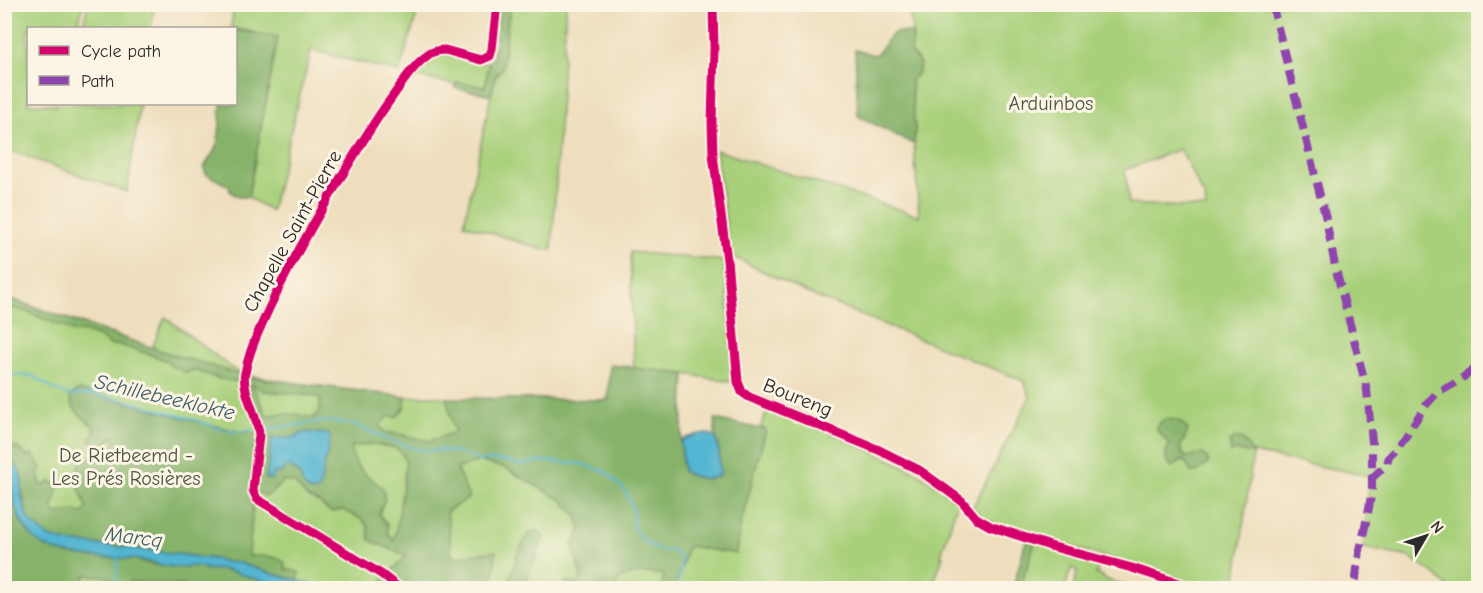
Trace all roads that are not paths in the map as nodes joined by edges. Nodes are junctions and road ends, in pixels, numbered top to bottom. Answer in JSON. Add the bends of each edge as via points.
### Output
{"nodes":[{"id":1,"x":496,"y":4,"type":"edge"},
{"id":2,"x":713,"y":4,"type":"edge"},
{"id":3,"x":399,"y":588,"type":"edge"},
{"id":4,"x":1193,"y":588,"type":"edge"}],
"edges":[{"from":1,"to":3,"type":"street","name":"Chapelle Saint-Pierre","via":[[490,56],[481,60],[445,50],[431,53],[379,115],[290,264],[260,327],[244,374],[259,435],[253,490],[257,500]]},
{"from":2,"to":4,"type":"street","name":"Boureng","via":[[713,155],[738,386],[742,392],[919,470],[990,526]]}]}
